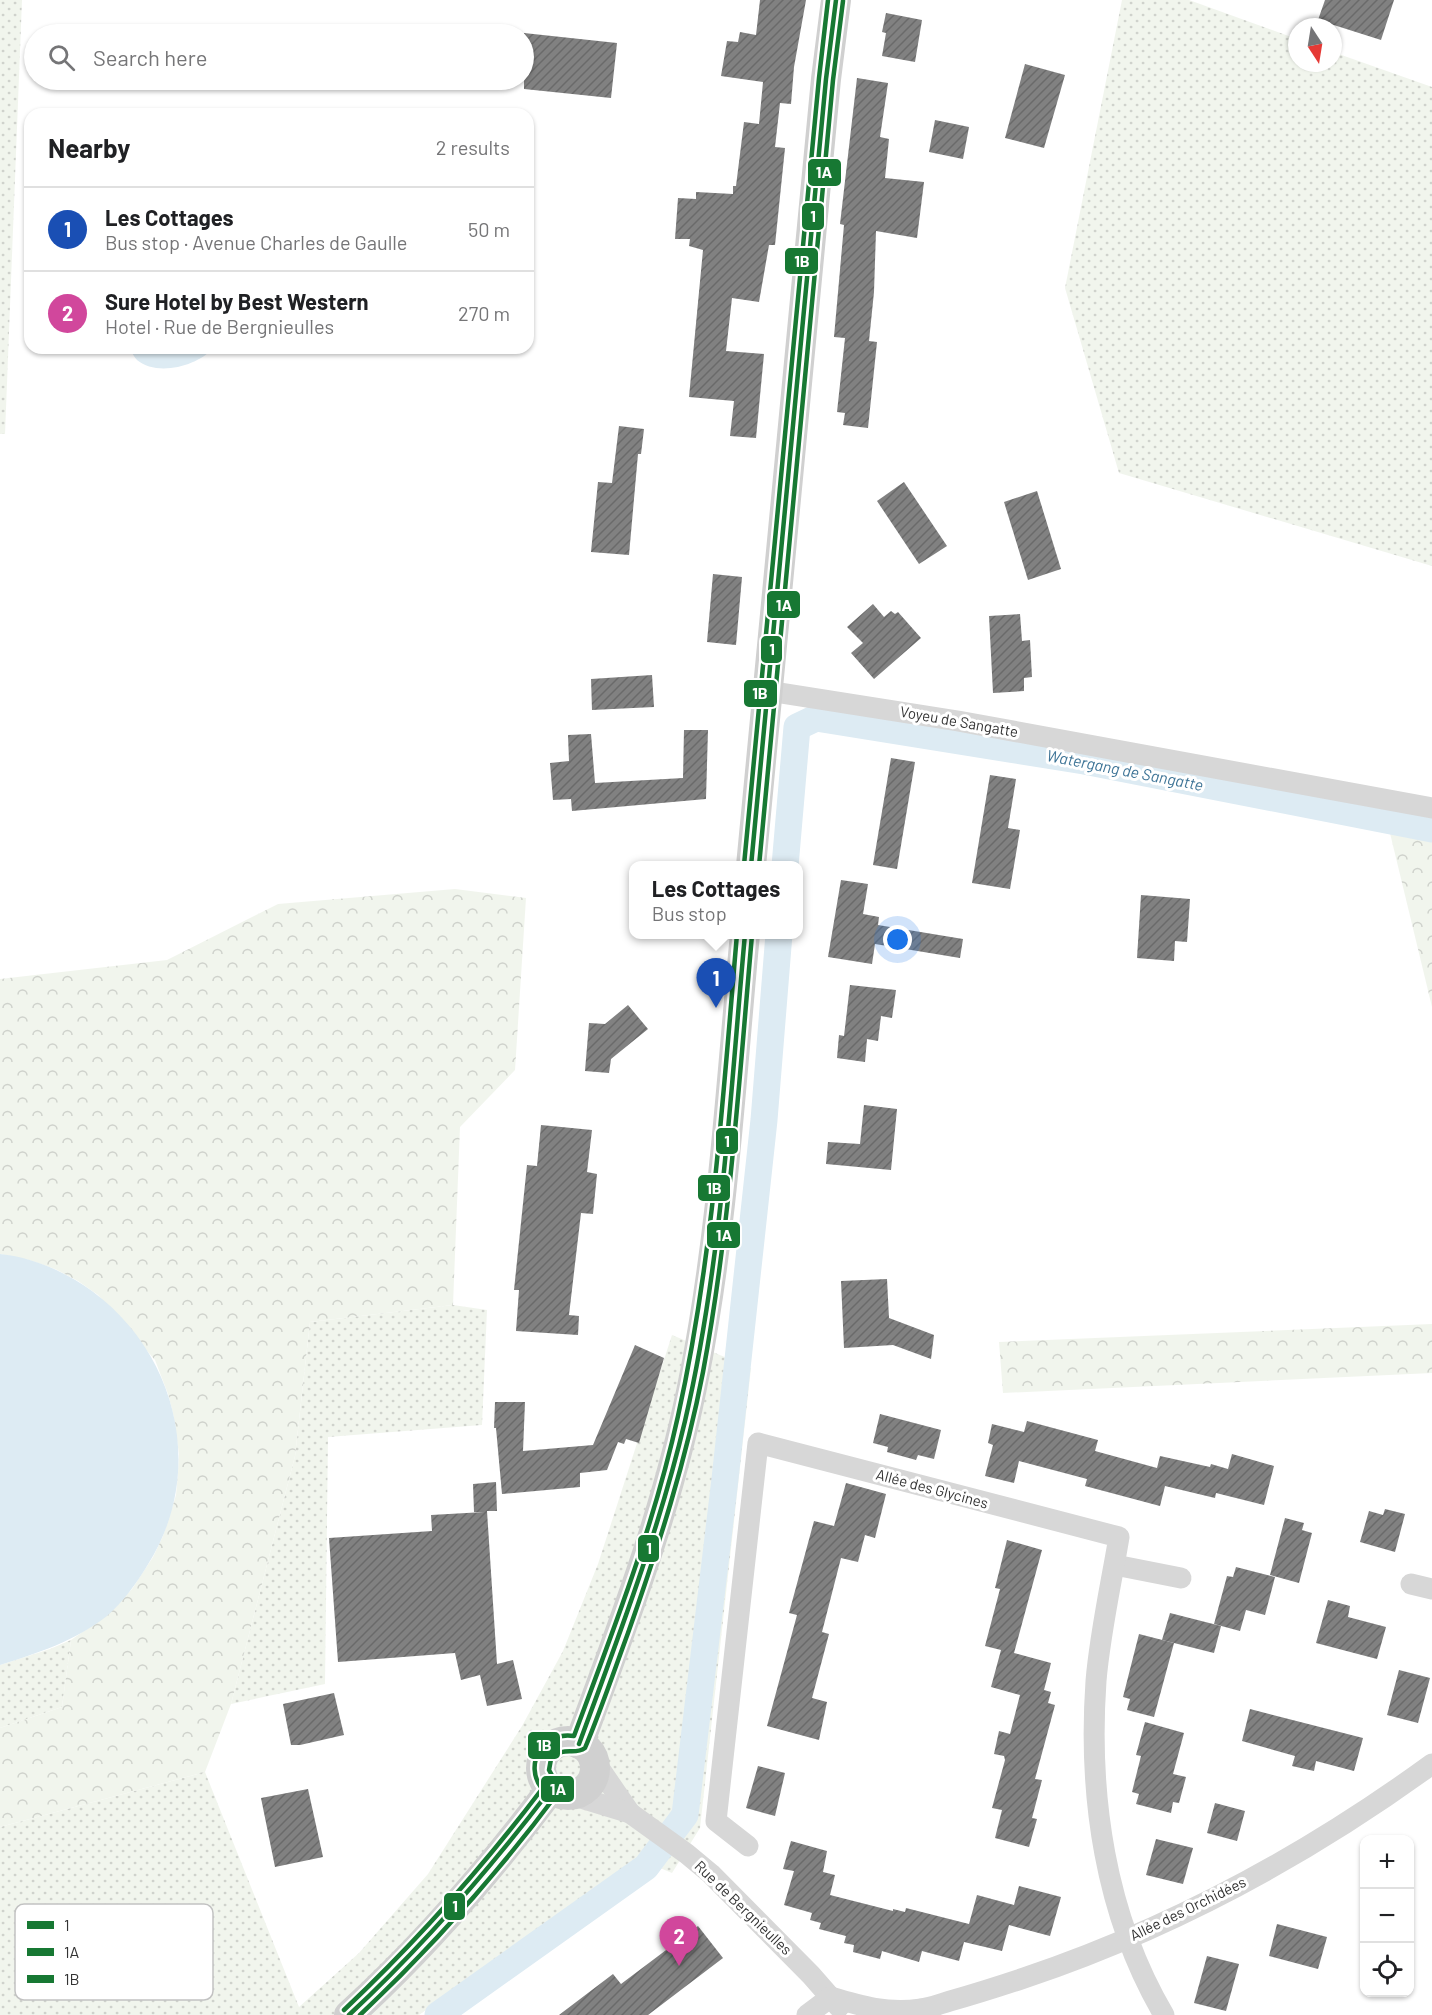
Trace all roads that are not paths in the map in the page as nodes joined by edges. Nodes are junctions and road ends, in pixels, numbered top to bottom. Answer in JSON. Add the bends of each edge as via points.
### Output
{"nodes":[{"id":1,"x":836,"y":0,"type":"edge"},
{"id":2,"x":768,"y":691,"type":"junction"},
{"id":3,"x":1432,"y":808,"type":"edge"},
{"id":4,"x":751,"y":861,"type":"edge"},
{"id":5,"x":745,"y":939,"type":"edge"},
{"id":6,"x":1115,"y":1565,"type":"junction"},
{"id":7,"x":1181,"y":1578,"type":"dead end"},
{"id":8,"x":1411,"y":1584,"type":"dead end"},
{"id":9,"x":1432,"y":1589,"type":"edge"},
{"id":10,"x":586,"y":1751,"type":"junction"},
{"id":11,"x":1432,"y":1764,"type":"edge"},
{"id":12,"x":561,"y":1792,"type":"junction"},
{"id":13,"x":630,"y":1813,"type":"junction"},
{"id":14,"x":748,"y":1846,"type":"dead end"},
{"id":15,"x":1127,"y":1939,"type":"junction"},
{"id":16,"x":831,"y":1997,"type":"junction"},
{"id":17,"x":917,"y":2012,"type":"edge"},
{"id":18,"x":349,"y":2015,"type":"edge"},
{"id":19,"x":807,"y":2015,"type":"edge"},
{"id":20,"x":845,"y":2015,"type":"edge"},
{"id":21,"x":1164,"y":2015,"type":"edge"}],
"edges":[{"from":1,"to":2,"type":"main road"},
{"from":2,"to":3,"type":"street","name":"Voyeu de Sangatte","via":[[958,721]]},
{"from":2,"to":4,"type":"main road"},
{"from":5,"to":10,"type":"main road","via":[[713,1261],[695,1373],[647,1556]]},
{"from":6,"to":7,"type":"street"},
{"from":6,"to":14,"type":"street","name":"Allée des Glycines","via":[[1119,1537],[758,1443],[716,1821]]},
{"from":6,"to":15,"type":"street","name":"Allée des Glycines","via":[[1096,1680],[1094,1746],[1106,1858]]},
{"from":8,"to":9,"type":"street"},
{"from":10,"to":12,"type":"main road","via":[[595,1772],[590,1784],[584,1790]]},
{"from":10,"to":12,"type":"main road","via":[[570,1742],[546,1752],[541,1770],[545,1782]]},
{"from":10,"to":13,"type":"street","name":"Rue de Bergnieulles"},
{"from":11,"to":15,"type":"street","name":"Allée des Orchidées","via":[[1263,1872]]},
{"from":12,"to":13,"type":"street","name":"Rue de Bergnieulles"},
{"from":12,"to":18,"type":"main road","via":[[437,1929]]},
{"from":13,"to":16,"type":"street","name":"Rue de Bergnieulles","via":[[711,1874]]},
{"from":15,"to":17,"type":"street","name":"Allée des Orchidées","via":[[1026,1978]]},
{"from":15,"to":21,"type":"street","name":"Allée des Glycines"},
{"from":16,"to":17,"type":"street","name":"Allée des Orchidées","via":[[877,2010]]},
{"from":16,"to":19,"type":"street"},
{"from":16,"to":20,"type":"street","name":"Rue de Bergnieulles"}]}
